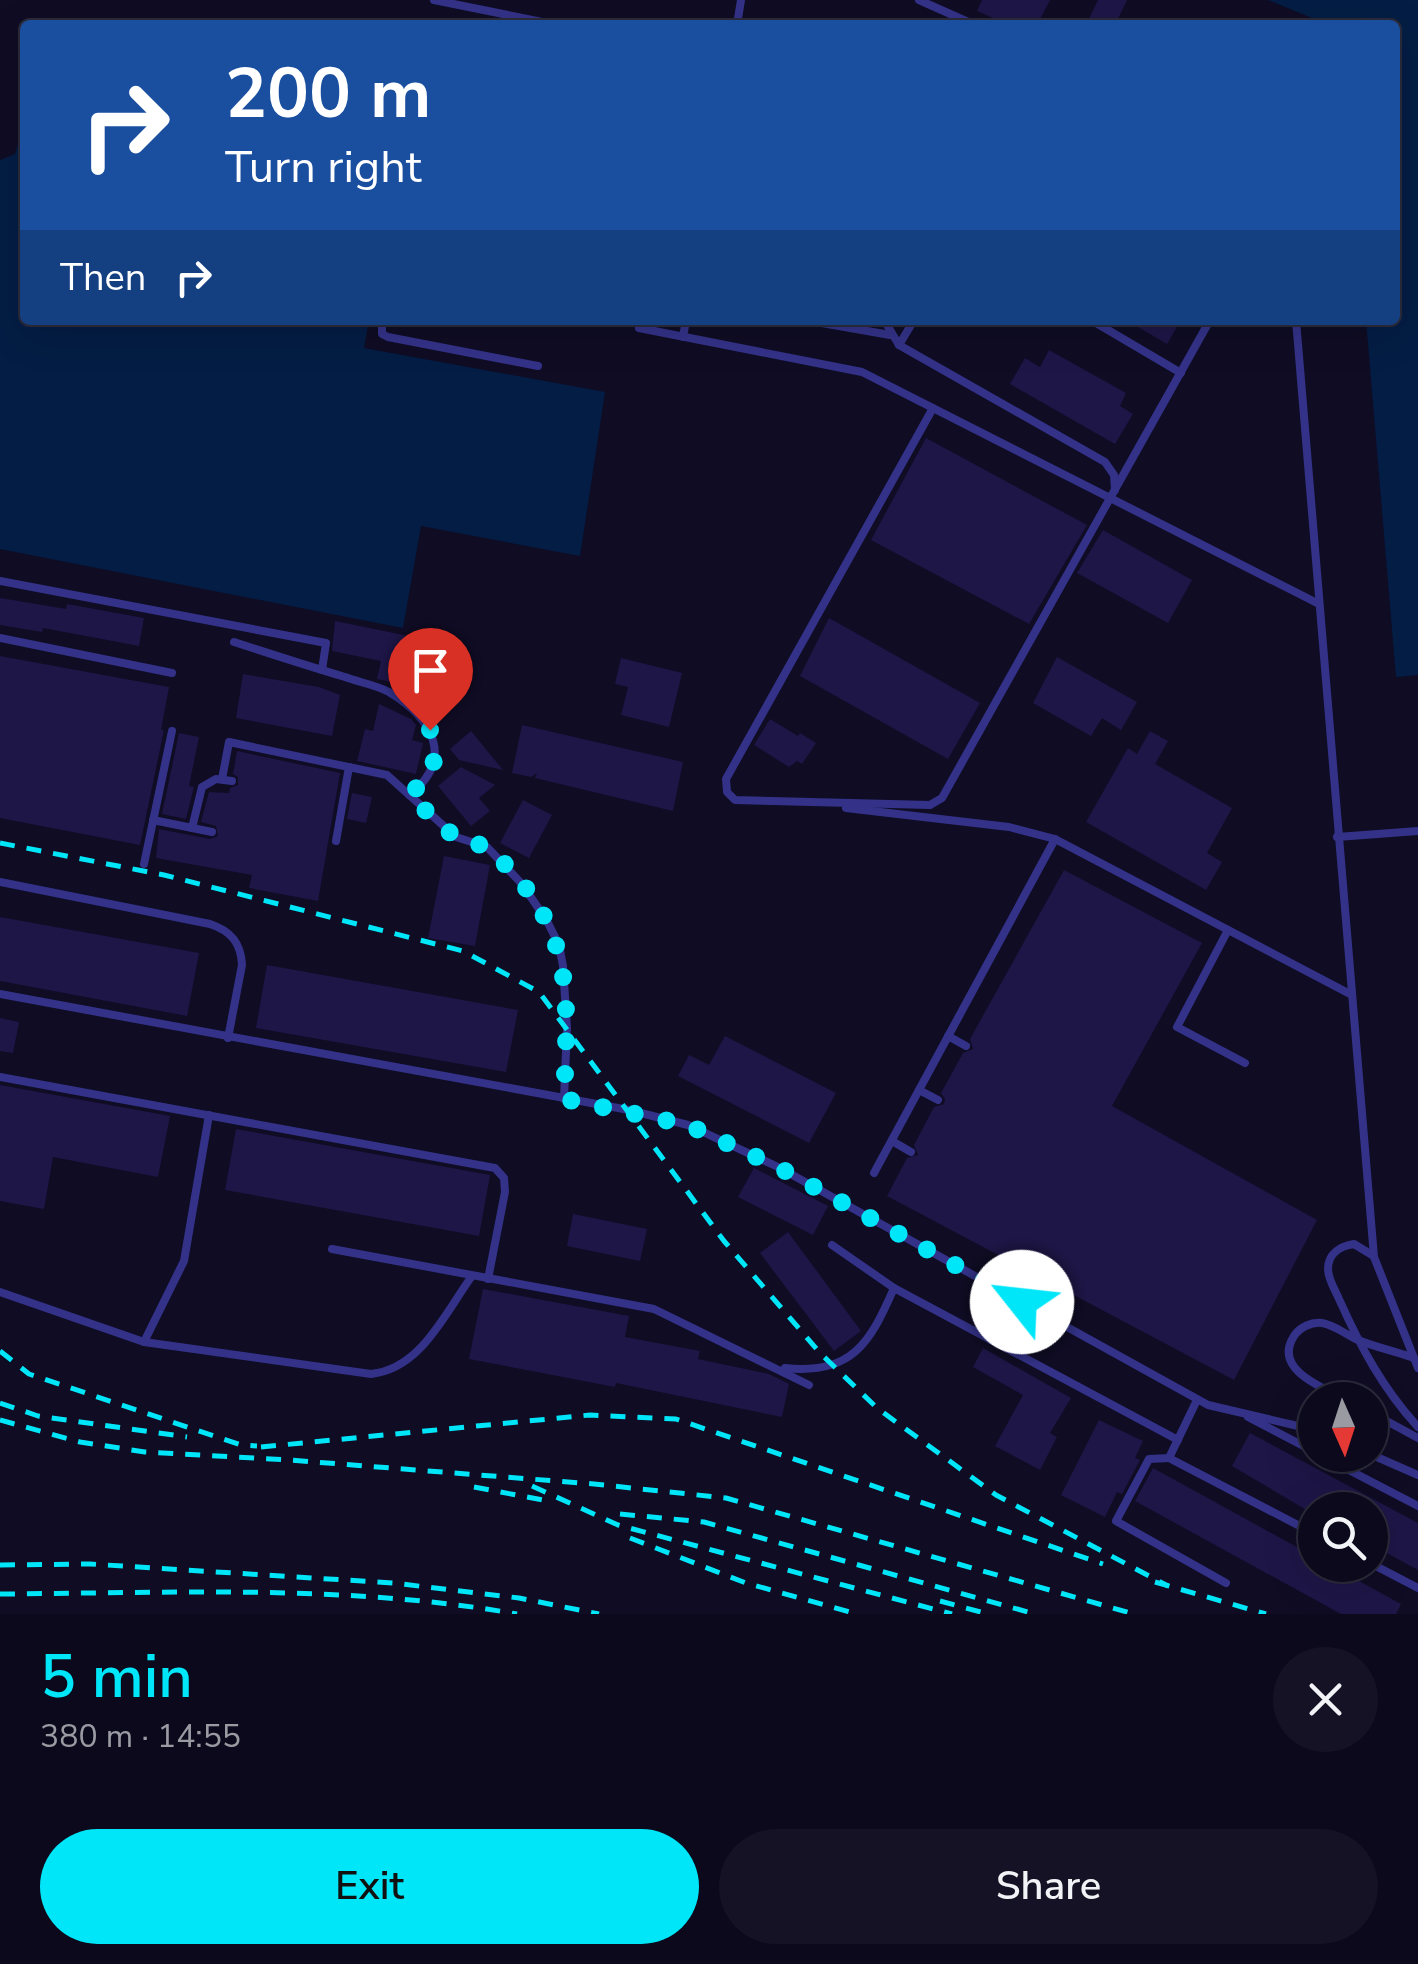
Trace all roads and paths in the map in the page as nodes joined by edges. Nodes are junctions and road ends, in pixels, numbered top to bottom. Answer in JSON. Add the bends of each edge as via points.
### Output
{"nodes":[{"id":1,"x":434,"y":0,"type":"edge"},
{"id":2,"x":919,"y":0,"type":"edge"},
{"id":3,"x":532,"y":20,"type":"edge"},
{"id":4,"x":964,"y":20,"type":"edge"},
{"id":5,"x":382,"y":325,"type":"edge"},
{"id":6,"x":685,"y":325,"type":"edge"},
{"id":7,"x":834,"y":325,"type":"edge"},
{"id":8,"x":886,"y":325,"type":"edge"},
{"id":9,"x":911,"y":325,"type":"edge"},
{"id":10,"x":1099,"y":325,"type":"edge"},
{"id":11,"x":1207,"y":325,"type":"edge"},
{"id":12,"x":1296,"y":325,"type":"edge"},
{"id":13,"x":639,"y":328,"type":"dead end"},
{"id":14,"x":890,"y":335,"type":"junction"},
{"id":15,"x":683,"y":336,"type":"junction"},
{"id":16,"x":899,"y":346,"type":"junction"},
{"id":17,"x":538,"y":366,"type":"dead end"},
{"id":18,"x":1180,"y":373,"type":"junction"},
{"id":19,"x":933,"y":408,"type":"junction"},
{"id":20,"x":1110,"y":498,"type":"junction"},
{"id":21,"x":0,"y":581,"type":"edge"},
{"id":22,"x":1319,"y":604,"type":"junction"},
{"id":23,"x":0,"y":638,"type":"edge"},
{"id":24,"x":234,"y":642,"type":"dead end"},
{"id":25,"x":322,"y":670,"type":"junction"},
{"id":26,"x":172,"y":673,"type":"dead end"},
{"id":27,"x":172,"y":731,"type":"dead end"},
{"id":28,"x":349,"y":767,"type":"junction"},
{"id":29,"x":409,"y":794,"type":"junction"},
{"id":30,"x":813,"y":803,"type":"junction"},
{"id":31,"x":153,"y":820,"type":"junction"},
{"id":32,"x":192,"y":828,"type":"junction"},
{"id":33,"x":1418,"y":831,"type":"edge"},
{"id":34,"x":212,"y":832,"type":"dead end"},
{"id":35,"x":1337,"y":837,"type":"junction"},
{"id":36,"x":1055,"y":839,"type":"junction"},
{"id":37,"x":336,"y":841,"type":"dead end"},
{"id":38,"x":144,"y":864,"type":"dead end"},
{"id":39,"x":0,"y":882,"type":"edge"},
{"id":40,"x":1228,"y":930,"type":"junction"},
{"id":41,"x":0,"y":994,"type":"edge"},
{"id":42,"x":1350,"y":994,"type":"junction"},
{"id":43,"x":948,"y":1036,"type":"junction"},
{"id":44,"x":228,"y":1038,"type":"junction"},
{"id":45,"x":966,"y":1046,"type":"dead end"},
{"id":46,"x":1245,"y":1064,"type":"dead end"},
{"id":47,"x":0,"y":1077,"type":"edge"},
{"id":48,"x":919,"y":1090,"type":"junction"},
{"id":49,"x":564,"y":1099,"type":"junction"},
{"id":50,"x":938,"y":1100,"type":"dead end"},
{"id":51,"x":210,"y":1115,"type":"junction"},
{"id":52,"x":892,"y":1141,"type":"junction"},
{"id":53,"x":911,"y":1152,"type":"dead end"},
{"id":54,"x":874,"y":1173,"type":"dead end"},
{"id":55,"x":832,"y":1245,"type":"dead end"},
{"id":56,"x":332,"y":1250,"type":"dead end"},
{"id":57,"x":1374,"y":1258,"type":"junction"},
{"id":58,"x":472,"y":1276,"type":"junction"},
{"id":59,"x":488,"y":1278,"type":"junction"},
{"id":60,"x":894,"y":1288,"type":"junction"},
{"id":61,"x":0,"y":1292,"type":"edge"},
{"id":62,"x":1357,"y":1340,"type":"junction"},
{"id":63,"x":144,"y":1342,"type":"junction"},
{"id":64,"x":1411,"y":1356,"type":"junction"},
{"id":65,"x":776,"y":1367,"type":"junction"},
{"id":66,"x":1418,"y":1368,"type":"edge"},
{"id":67,"x":1314,"y":1382,"type":"edge"},
{"id":68,"x":809,"y":1385,"type":"dead end"},
{"id":69,"x":1198,"y":1400,"type":"junction"},
{"id":70,"x":1239,"y":1412,"type":"junction"},
{"id":71,"x":1388,"y":1422,"type":"edge"},
{"id":72,"x":1298,"y":1426,"type":"edge"},
{"id":73,"x":1418,"y":1428,"type":"edge"},
{"id":74,"x":1418,"y":1438,"type":"edge"},
{"id":75,"x":1178,"y":1440,"type":"junction"},
{"id":76,"x":1298,"y":1443,"type":"edge"},
{"id":77,"x":1169,"y":1458,"type":"junction"},
{"id":78,"x":1388,"y":1462,"type":"edge"},
{"id":79,"x":1353,"y":1472,"type":"edge"},
{"id":80,"x":1418,"y":1475,"type":"edge"},
{"id":81,"x":1418,"y":1506,"type":"edge"},
{"id":82,"x":1298,"y":1525,"type":"edge"},
{"id":83,"x":1388,"y":1572,"type":"edge"},
{"id":84,"x":1226,"y":1582,"type":"dead end"},
{"id":85,"x":1418,"y":1588,"type":"edge"}],
"edges":[{"from":1,"to":3,"type":"lane"},
{"from":2,"to":4,"type":"lane"},
{"from":5,"to":17,"type":"lane","via":[[388,336]]},
{"from":6,"to":15,"type":"lane"},
{"from":7,"to":14,"type":"lane"},
{"from":8,"to":14,"type":"lane"},
{"from":9,"to":16,"type":"lane"},
{"from":10,"to":18,"type":"lane"},
{"from":11,"to":18,"type":"lane"},
{"from":12,"to":22,"type":"lane"},
{"from":13,"to":15,"type":"lane"},
{"from":14,"to":16,"type":"lane"},
{"from":15,"to":19,"type":"lane","via":[[862,372]]},
{"from":16,"to":20,"type":"lane","via":[[1105,462],[1116,483]]},
{"from":18,"to":20,"type":"lane"},
{"from":19,"to":20,"type":"lane"},
{"from":19,"to":30,"type":"lane","via":[[726,779],[736,800]]},
{"from":20,"to":22,"type":"lane"},
{"from":20,"to":30,"type":"lane","via":[[942,798],[930,805]]},
{"from":21,"to":25,"type":"lane","via":[[326,643]]},
{"from":22,"to":35,"type":"lane"},
{"from":23,"to":26,"type":"lane"},
{"from":24,"to":25,"type":"lane"},
{"from":25,"to":29,"type":"lane","via":[[388,691],[430,730],[433,770]]},
{"from":27,"to":31,"type":"lane"},
{"from":28,"to":29,"type":"lane","via":[[387,775]]},
{"from":28,"to":32,"type":"lane","via":[[229,742],[227,780],[202,786]]},
{"from":28,"to":37,"type":"lane"},
{"from":29,"to":49,"type":"lane","via":[[456,837],[487,847],[547,921],[564,966]]},
{"from":30,"to":36,"type":"lane"},
{"from":31,"to":32,"type":"lane"},
{"from":31,"to":38,"type":"lane"},
{"from":32,"to":34,"type":"lane"},
{"from":33,"to":35,"type":"lane"},
{"from":35,"to":42,"type":"lane"},
{"from":36,"to":40,"type":"lane"},
{"from":36,"to":43,"type":"lane"},
{"from":39,"to":44,"type":"lane","via":[[221,927],[242,954]]},
{"from":40,"to":42,"type":"lane"},
{"from":40,"to":46,"type":"lane","via":[[1176,1027]]},
{"from":41,"to":44,"type":"lane"},
{"from":42,"to":57,"type":"lane"},
{"from":43,"to":45,"type":"lane"},
{"from":43,"to":48,"type":"lane"},
{"from":44,"to":49,"type":"lane"},
{"from":47,"to":51,"type":"lane"},
{"from":48,"to":50,"type":"lane"},
{"from":48,"to":52,"type":"lane"},
{"from":49,"to":69,"type":"lane","via":[[688,1125],[778,1167]]},
{"from":51,"to":59,"type":"lane","via":[[495,1168],[506,1192]]},
{"from":51,"to":63,"type":"lane","via":[[184,1261]]},
{"from":52,"to":53,"type":"lane"},
{"from":52,"to":54,"type":"lane"},
{"from":55,"to":60,"type":"lane"},
{"from":56,"to":58,"type":"lane"},
{"from":57,"to":62,"type":"lane","via":[[1354,1244],[1330,1260],[1329,1276]]},
{"from":57,"to":64,"type":"lane"},
{"from":58,"to":59,"type":"lane"},
{"from":58,"to":63,"type":"lane","via":[[416,1354],[388,1372]]},
{"from":59,"to":65,"type":"lane","via":[[654,1309]]},
{"from":60,"to":65,"type":"lane","via":[[875,1332],[849,1356],[816,1369]]},
{"from":60,"to":75,"type":"lane"},
{"from":61,"to":63,"type":"lane"},
{"from":62,"to":64,"type":"lane"},
{"from":62,"to":67,"type":"lane","via":[[1315,1322],[1298,1330],[1290,1346],[1292,1364]]},
{"from":62,"to":73,"type":"lane"},
{"from":64,"to":66,"type":"lane"},
{"from":65,"to":68,"type":"lane"},
{"from":69,"to":70,"type":"lane"},
{"from":69,"to":75,"type":"lane"},
{"from":70,"to":72,"type":"lane"},
{"from":70,"to":76,"type":"lane"},
{"from":71,"to":74,"type":"lane"},
{"from":75,"to":77,"type":"lane"},
{"from":77,"to":82,"type":"lane"},
{"from":77,"to":84,"type":"lane","via":[[1149,1460],[1116,1521]]},
{"from":78,"to":80,"type":"lane"},
{"from":79,"to":81,"type":"lane"},
{"from":83,"to":85,"type":"lane"}]}
